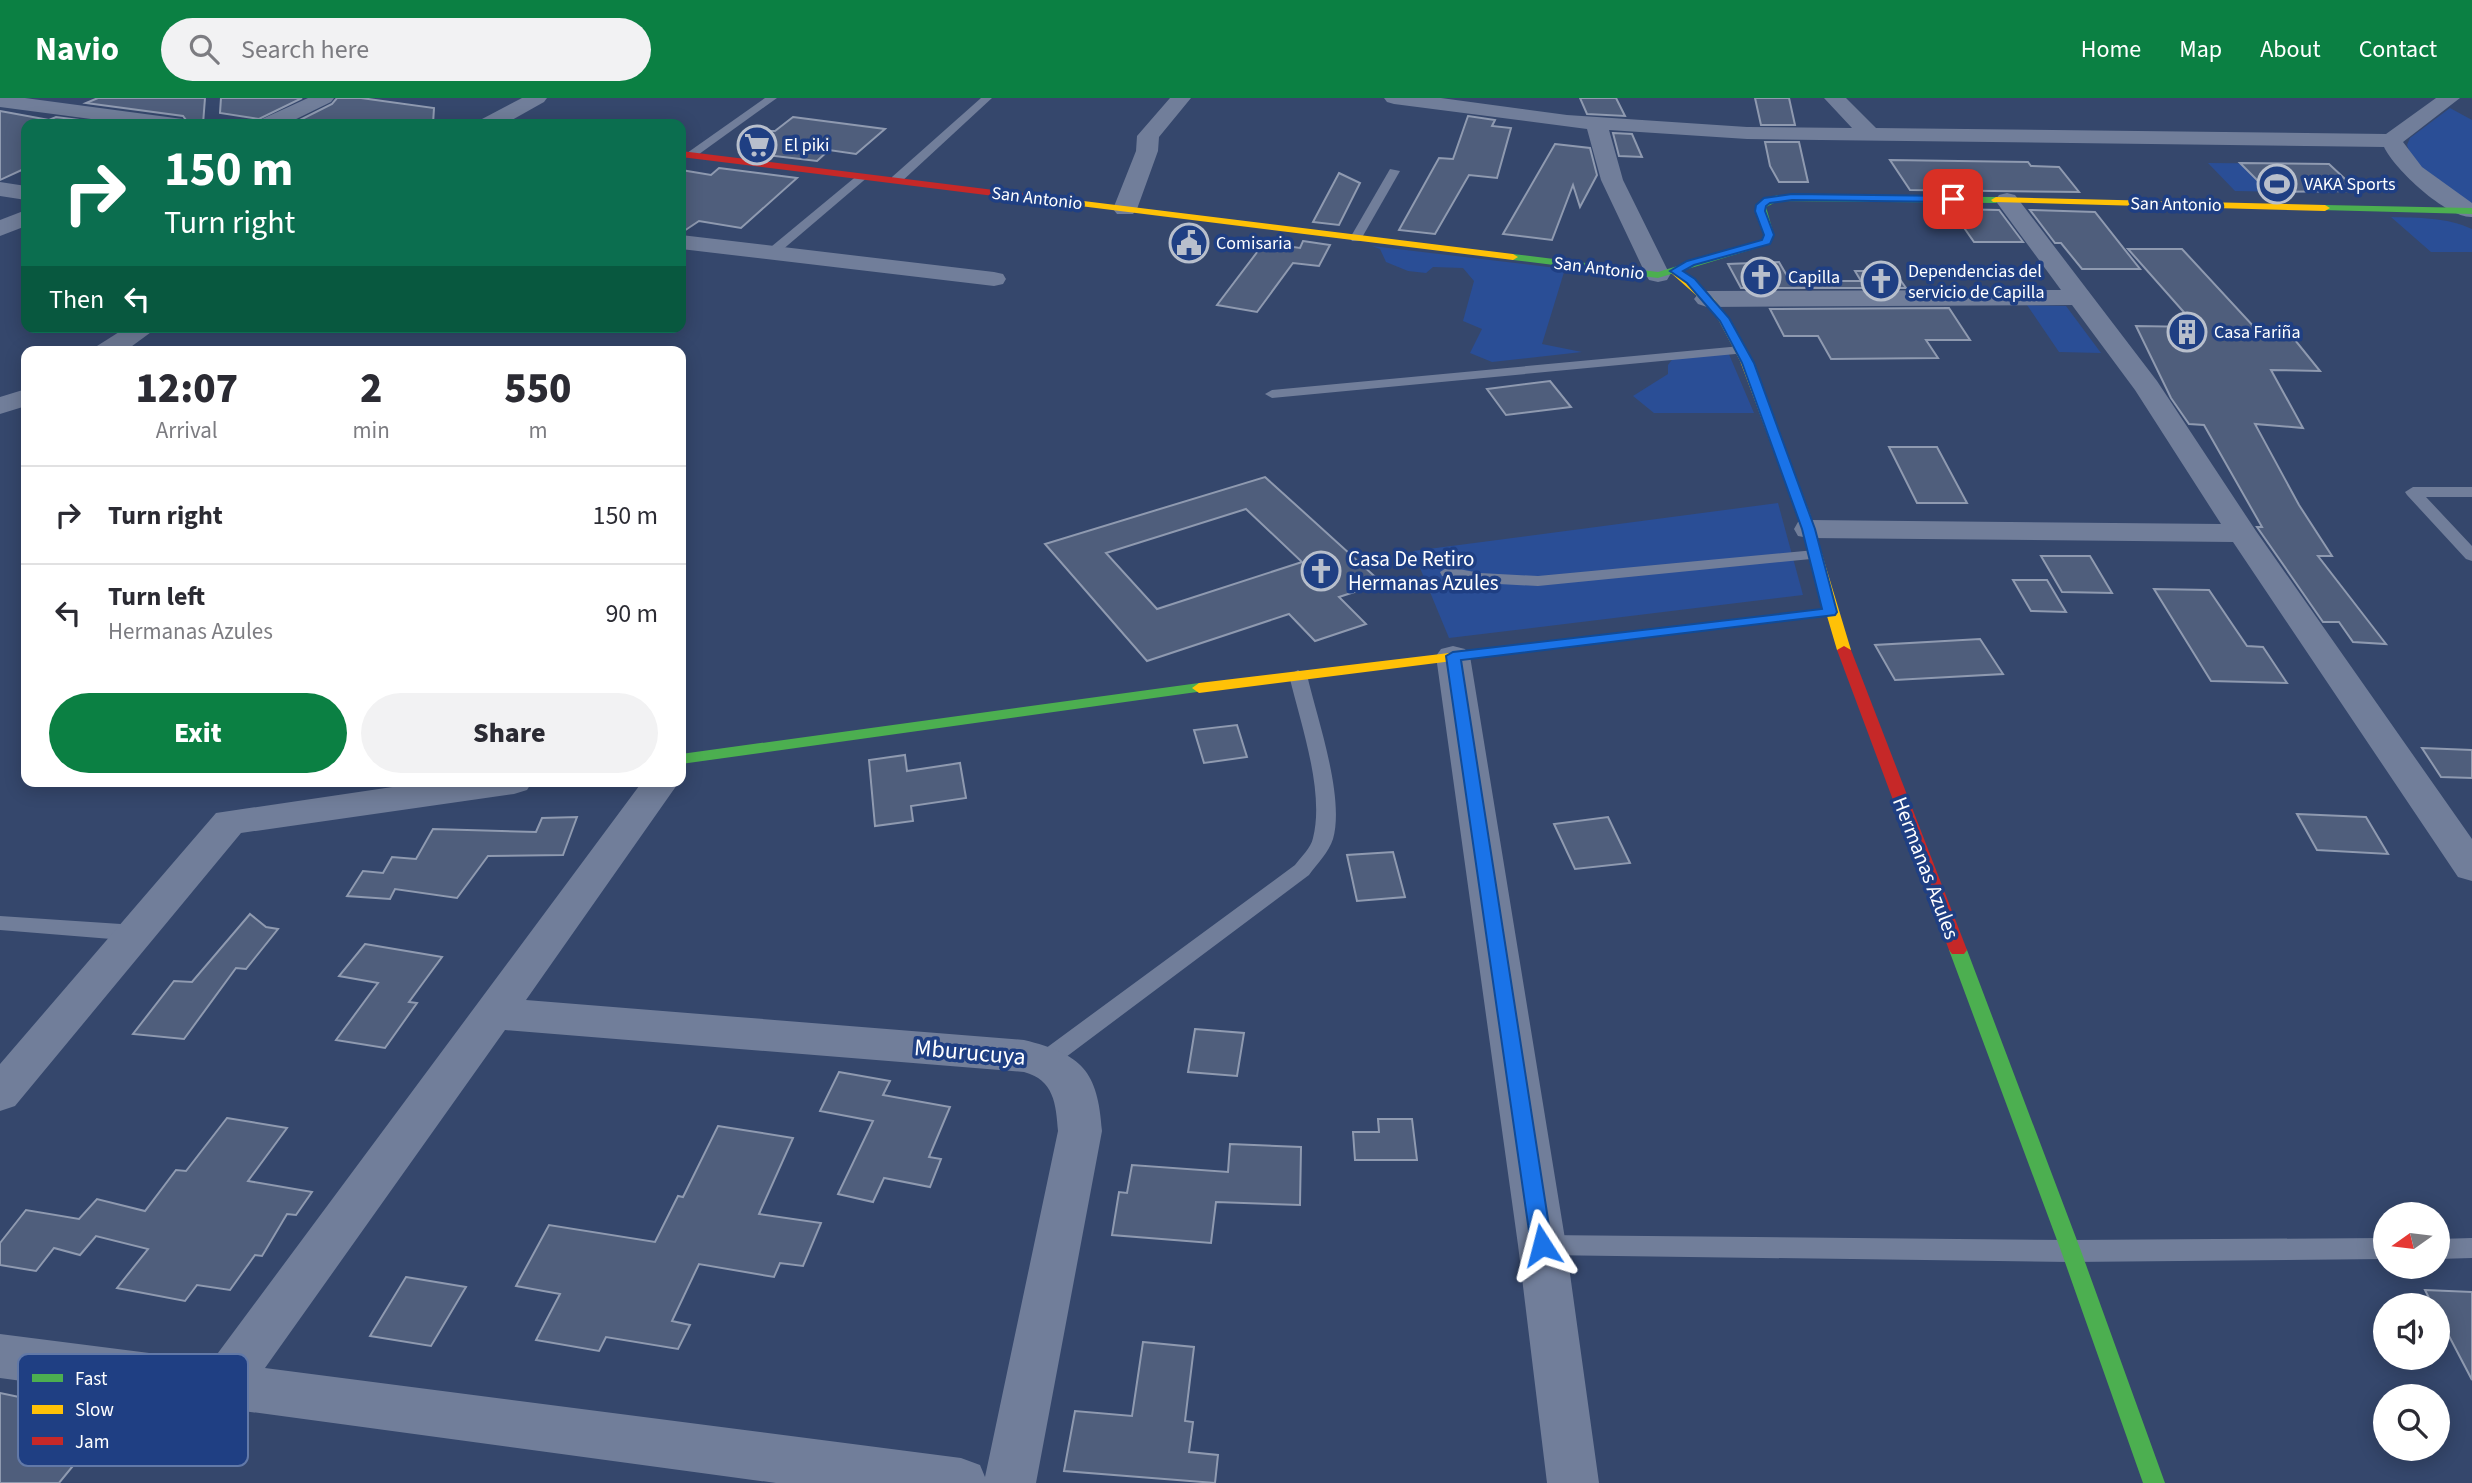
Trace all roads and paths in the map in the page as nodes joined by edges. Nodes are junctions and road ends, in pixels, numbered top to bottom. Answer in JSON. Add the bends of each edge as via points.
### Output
{"nodes":[{"id":1,"x":324,"y":98,"type":"edge"},
{"id":2,"x":530,"y":98,"type":"edge"},
{"id":3,"x":536,"y":98,"type":"edge"},
{"id":4,"x":772,"y":98,"type":"edge"},
{"id":5,"x":986,"y":98,"type":"edge"},
{"id":6,"x":1181,"y":98,"type":"edge"},
{"id":7,"x":1394,"y":98,"type":"edge"},
{"id":8,"x":1834,"y":98,"type":"edge"},
{"id":9,"x":2450,"y":98,"type":"edge"},
{"id":10,"x":0,"y":101,"type":"edge"},
{"id":11,"x":137,"y":119,"type":"edge"},
{"id":12,"x":280,"y":119,"type":"edge"},
{"id":13,"x":498,"y":119,"type":"edge"},
{"id":14,"x":1596,"y":123,"type":"junction"},
{"id":15,"x":1870,"y":134,"type":"junction"},
{"id":16,"x":2392,"y":141,"type":"junction"},
{"id":17,"x":686,"y":154,"type":"edge"},
{"id":18,"x":1394,"y":171,"type":"dead end"},
{"id":19,"x":863,"y":177,"type":"junction"},
{"id":20,"x":896,"y":180,"type":"junction"},
{"id":21,"x":0,"y":189,"type":"edge"},
{"id":22,"x":21,"y":192,"type":"edge"},
{"id":23,"x":0,"y":200,"type":"edge"},
{"id":24,"x":2007,"y":200,"type":"junction"},
{"id":25,"x":21,"y":203,"type":"edge"},
{"id":26,"x":1125,"y":209,"type":"junction"},
{"id":27,"x":2471,"y":212,"type":"edge"},
{"id":28,"x":21,"y":219,"type":"edge"},
{"id":29,"x":0,"y":229,"type":"edge"},
{"id":30,"x":1356,"y":238,"type":"junction"},
{"id":31,"x":686,"y":243,"type":"edge"},
{"id":32,"x":771,"y":254,"type":"junction"},
{"id":33,"x":1667,"y":273,"type":"junction"},
{"id":34,"x":994,"y":279,"type":"dead end"},
{"id":35,"x":2080,"y":297,"type":"junction"},
{"id":36,"x":1707,"y":299,"type":"junction"},
{"id":37,"x":136,"y":333,"type":"edge"},
{"id":38,"x":115,"y":346,"type":"edge"},
{"id":39,"x":1741,"y":350,"type":"junction"},
{"id":40,"x":1272,"y":394,"type":"dead end"},
{"id":41,"x":21,"y":399,"type":"edge"},
{"id":42,"x":0,"y":406,"type":"edge"},
{"id":43,"x":2472,"y":492,"type":"edge"},
{"id":44,"x":2242,"y":533,"type":"junction"},
{"id":45,"x":1812,"y":542,"type":"junction"},
{"id":46,"x":2472,"y":556,"type":"edge"},
{"id":47,"x":1447,"y":572,"type":"dead end"},
{"id":48,"x":1830,"y":612,"type":"junction"},
{"id":49,"x":1453,"y":656,"type":"junction"},
{"id":50,"x":1298,"y":676,"type":"junction"},
{"id":51,"x":686,"y":758,"type":"edge"},
{"id":52,"x":478,"y":787,"type":"edge"},
{"id":53,"x":657,"y":787,"type":"edge"},
{"id":54,"x":2472,"y":868,"type":"edge"},
{"id":55,"x":0,"y":923,"type":"edge"},
{"id":56,"x":136,"y":933,"type":"junction"},
{"id":57,"x":494,"y":1013,"type":"junction"},
{"id":58,"x":1046,"y":1060,"type":"junction"},
{"id":59,"x":0,"y":1094,"type":"edge"},
{"id":60,"x":1542,"y":1245,"type":"junction"},
{"id":61,"x":2472,"y":1248,"type":"edge"},
{"id":62,"x":2373,"y":1249,"type":"edge"},
{"id":63,"x":2450,"y":1249,"type":"edge"},
{"id":64,"x":2071,"y":1251,"type":"junction"},
{"id":65,"x":246,"y":1354,"type":"edge"},
{"id":66,"x":0,"y":1356,"type":"edge"},
{"id":67,"x":18,"y":1358,"type":"edge"},
{"id":68,"x":248,"y":1388,"type":"edge"},
{"id":69,"x":961,"y":1483,"type":"edge"},
{"id":70,"x":1010,"y":1483,"type":"edge"},
{"id":71,"x":1573,"y":1483,"type":"edge"},
{"id":72,"x":2154,"y":1483,"type":"edge"}],
"edges":[{"from":1,"to":12,"type":"street"},
{"from":2,"to":3,"type":"street"},
{"from":3,"to":13,"type":"street"},
{"from":4,"to":17,"type":"lane"},
{"from":5,"to":20,"type":"lane"},
{"from":6,"to":26,"type":"street","via":[[1148,136],[1147,151]]},
{"from":7,"to":14,"type":"street"},
{"from":8,"to":15,"type":"street"},
{"from":9,"to":16,"type":"street"},
{"from":10,"to":11,"type":"street"},
{"from":14,"to":15,"type":"street","via":[[1747,134]]},
{"from":14,"to":33,"type":"street","name":"Hermanas Azules","via":[[1612,180]]},
{"from":15,"to":16,"type":"street"},
{"from":16,"to":27,"type":"street","via":[[2412,169]]},
{"from":17,"to":19,"type":"street","name":"San Antonio"},
{"from":18,"to":30,"type":"lane"},
{"from":19,"to":20,"type":"street","name":"San Antonio"},
{"from":19,"to":32,"type":"lane"},
{"from":20,"to":26,"type":"street","name":"San Antonio"},
{"from":21,"to":22,"type":"street"},
{"from":23,"to":25,"type":"street"},
{"from":24,"to":27,"type":"street","name":"San Antonio"},
{"from":24,"to":33,"type":"street","name":"San Antonio","via":[[1767,200],[1760,211],[1769,235],[1766,242]]},
{"from":24,"to":35,"type":"street"},
{"from":26,"to":30,"type":"street","name":"San Antonio"},
{"from":28,"to":29,"type":"street"},
{"from":30,"to":33,"type":"street","name":"San Antonio"},
{"from":31,"to":32,"type":"street"},
{"from":32,"to":34,"type":"street"},
{"from":33,"to":36,"type":"street","name":"Hermanas Azules","via":[[1691,281]]},
{"from":35,"to":36,"type":"street"},
{"from":35,"to":44,"type":"street","via":[[2147,387]]},
{"from":36,"to":39,"type":"street","name":"Hermanas Azules"},
{"from":37,"to":38,"type":"street"},
{"from":39,"to":40,"type":"lane"},
{"from":39,"to":45,"type":"street","name":"Hermanas Azules"},
{"from":41,"to":42,"type":"street"},
{"from":43,"to":46,"type":"lane","via":[[2413,492]]},
{"from":44,"to":45,"type":"street"},
{"from":44,"to":54,"type":"street"},
{"from":45,"to":47,"type":"lane","via":[[1538,580]]},
{"from":45,"to":48,"type":"street","name":"Hermanas Azules"},
{"from":48,"to":49,"type":"street"},
{"from":48,"to":64,"type":"street","name":"Hermanas Azules"},
{"from":49,"to":50,"type":"street"},
{"from":49,"to":60,"type":"street"},
{"from":50,"to":51,"type":"street"},
{"from":50,"to":58,"type":"lane","via":[[1325,799],[1323,839],[1314,853],[1302,870]]},
{"from":52,"to":56,"type":"street","via":[[229,822]]},
{"from":53,"to":57,"type":"street"},
{"from":55,"to":56,"type":"lane"},
{"from":56,"to":59,"type":"street"},
{"from":57,"to":58,"type":"street","name":"Mburucuya"},
{"from":57,"to":65,"type":"street"},
{"from":58,"to":70,"type":"street","name":"Mburucuya","via":[[1063,1070],[1073,1086],[1080,1132]]},
{"from":60,"to":64,"type":"lane"},
{"from":60,"to":71,"type":"street"},
{"from":61,"to":63,"type":"lane"},
{"from":62,"to":64,"type":"lane"},
{"from":64,"to":72,"type":"street","name":"Hermanas Azules"},
{"from":66,"to":67,"type":"street"},
{"from":68,"to":69,"type":"street"}]}
